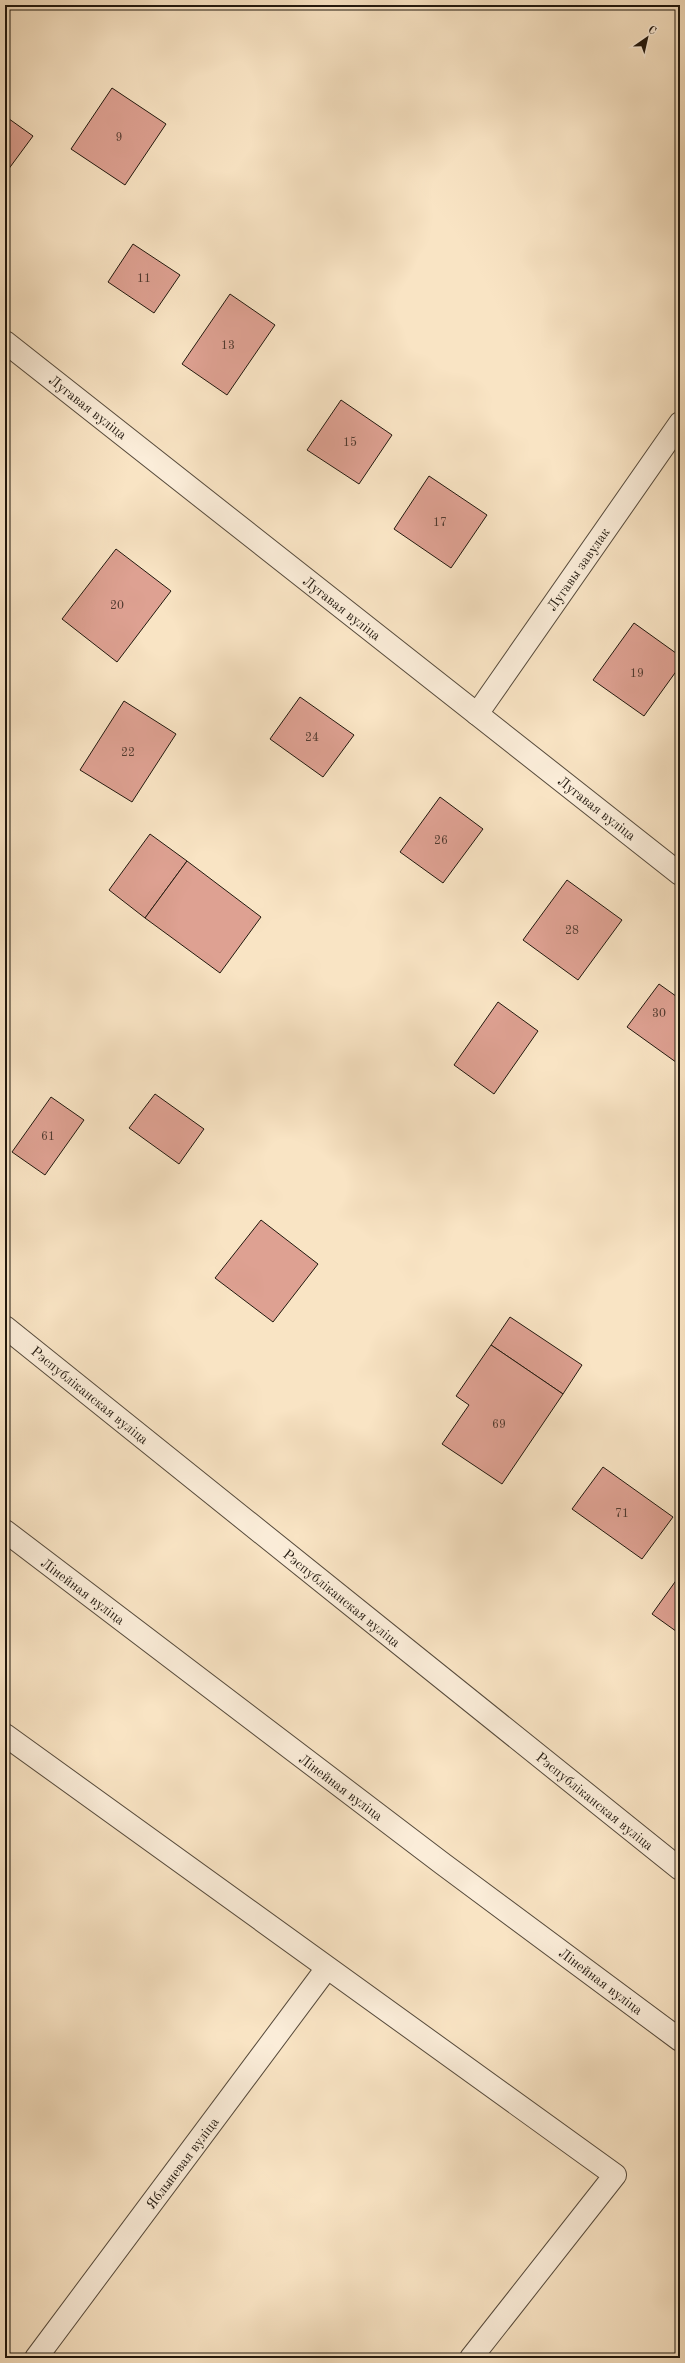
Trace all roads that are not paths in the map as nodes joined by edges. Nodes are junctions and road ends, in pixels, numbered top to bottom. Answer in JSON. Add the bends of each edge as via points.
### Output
{"nodes":[{"id":1,"x":5,"y":342,"type":"edge"},
{"id":2,"x":680,"y":423,"type":"edge"},
{"id":3,"x":477,"y":714,"type":"junction"},
{"id":4,"x":680,"y":874,"type":"edge"},
{"id":5,"x":5,"y":1327,"type":"edge"},
{"id":6,"x":5,"y":1531,"type":"edge"},
{"id":7,"x":5,"y":1735,"type":"edge"},
{"id":8,"x":680,"y":1869,"type":"edge"},
{"id":9,"x":327,"y":1968,"type":"junction"},
{"id":10,"x":680,"y":2040,"type":"edge"},
{"id":11,"x":36,"y":2358,"type":"edge"},
{"id":12,"x":471,"y":2358,"type":"edge"}],
"edges":[{"from":1,"to":3,"type":"street","name":"Лугавая вуліца"},
{"from":2,"to":3,"type":"street","name":"Лугавы завулак"},
{"from":3,"to":4,"type":"street","name":"Лугавая вуліца"},
{"from":5,"to":8,"type":"street","name":"Рэспубліканская вуліца"},
{"from":6,"to":10,"type":"street","name":"Лінейная вуліца"},
{"from":7,"to":9,"type":"street"},
{"from":9,"to":11,"type":"street","name":"Яблыневая вуліца"},
{"from":9,"to":12,"type":"street","via":[[615,2175]]}]}
